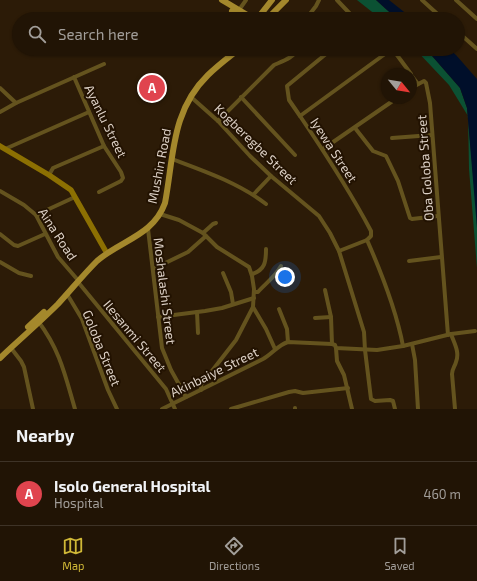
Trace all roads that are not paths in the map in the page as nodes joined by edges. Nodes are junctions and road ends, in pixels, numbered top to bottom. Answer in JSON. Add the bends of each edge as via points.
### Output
{"nodes":[{"id":1,"x":216,"y":0,"type":"edge"},
{"id":2,"x":222,"y":0,"type":"edge"},
{"id":3,"x":246,"y":0,"type":"edge"},
{"id":4,"x":272,"y":0,"type":"edge"},
{"id":5,"x":286,"y":0,"type":"edge"},
{"id":6,"x":319,"y":0,"type":"edge"},
{"id":7,"x":337,"y":0,"type":"edge"},
{"id":8,"x":422,"y":0,"type":"edge"},
{"id":9,"x":456,"y":0,"type":"edge"},
{"id":10,"x":239,"y":10,"type":"junction"},
{"id":11,"x":233,"y":12,"type":"edge"},
{"id":12,"x":243,"y":12,"type":"edge"},
{"id":13,"x":261,"y":12,"type":"edge"},
{"id":14,"x":274,"y":12,"type":"edge"},
{"id":15,"x":311,"y":12,"type":"edge"},
{"id":16,"x":348,"y":12,"type":"edge"},
{"id":17,"x":435,"y":12,"type":"edge"},
{"id":18,"x":477,"y":19,"type":"edge"},
{"id":19,"x":465,"y":38,"type":"edge"},
{"id":20,"x":477,"y":49,"type":"edge"},
{"id":21,"x":224,"y":56,"type":"edge"},
{"id":22,"x":231,"y":56,"type":"edge"},
{"id":23,"x":292,"y":56,"type":"edge"},
{"id":24,"x":323,"y":56,"type":"edge"},
{"id":25,"x":380,"y":56,"type":"edge"},
{"id":26,"x":398,"y":56,"type":"edge"},
{"id":27,"x":104,"y":64,"type":"dead end"},
{"id":28,"x":407,"y":68,"type":"edge"},
{"id":29,"x":74,"y":77,"type":"junction"},
{"id":30,"x":418,"y":84,"type":"edge"},
{"id":31,"x":0,"y":88,"type":"edge"},
{"id":32,"x":191,"y":97,"type":"junction"},
{"id":33,"x":241,"y":97,"type":"junction"},
{"id":34,"x":16,"y":104,"type":"junction"},
{"id":35,"x":389,"y":104,"type":"edge"},
{"id":36,"x":0,"y":112,"type":"edge"},
{"id":37,"x":89,"y":112,"type":"junction"},
{"id":38,"x":300,"y":116,"type":"junction"},
{"id":39,"x":218,"y":121,"type":"junction"},
{"id":40,"x":355,"y":128,"type":"junction"},
{"id":41,"x":432,"y":135,"type":"junction"},
{"id":42,"x":392,"y":138,"type":"dead end"},
{"id":43,"x":104,"y":146,"type":"junction"},
{"id":44,"x":3,"y":148,"type":"edge"},
{"id":45,"x":323,"y":149,"type":"junction"},
{"id":46,"x":295,"y":155,"type":"dead end"},
{"id":47,"x":172,"y":159,"type":"junction"},
{"id":48,"x":49,"y":175,"type":"junction"},
{"id":49,"x":271,"y":176,"type":"junction"},
{"id":50,"x":0,"y":191,"type":"edge"},
{"id":51,"x":99,"y":192,"type":"dead end"},
{"id":52,"x":254,"y":194,"type":"junction"},
{"id":53,"x":75,"y":197,"type":"junction"},
{"id":54,"x":266,"y":204,"type":"dead end"},
{"id":55,"x":160,"y":214,"type":"junction"},
{"id":56,"x":36,"y":215,"type":"junction"},
{"id":57,"x":438,"y":216,"type":"junction"},
{"id":58,"x":216,"y":223,"type":"dead end"},
{"id":59,"x":148,"y":229,"type":"junction"},
{"id":60,"x":0,"y":234,"type":"edge"},
{"id":61,"x":45,"y":234,"type":"junction"},
{"id":62,"x":205,"y":234,"type":"junction"},
{"id":63,"x":367,"y":240,"type":"junction"},
{"id":64,"x":266,"y":249,"type":"dead end"},
{"id":65,"x":105,"y":250,"type":"junction"},
{"id":66,"x":339,"y":251,"type":"junction"},
{"id":67,"x":441,"y":257,"type":"junction"},
{"id":68,"x":409,"y":260,"type":"dead end"},
{"id":69,"x":0,"y":262,"type":"edge"},
{"id":70,"x":281,"y":266,"type":"dead end"},
{"id":71,"x":152,"y":269,"type":"junction"},
{"id":72,"x":223,"y":273,"type":"dead end"},
{"id":73,"x":252,"y":274,"type":"junction"},
{"id":74,"x":31,"y":276,"type":"dead end"},
{"id":75,"x":77,"y":280,"type":"junction"},
{"id":76,"x":325,"y":290,"type":"dead end"},
{"id":77,"x":254,"y":292,"type":"junction"},
{"id":78,"x":67,"y":294,"type":"junction"},
{"id":79,"x":254,"y":298,"type":"junction"},
{"id":80,"x":233,"y":304,"type":"junction"},
{"id":81,"x":253,"y":307,"type":"junction"},
{"id":82,"x":279,"y":309,"type":"dead end"},
{"id":83,"x":197,"y":312,"type":"junction"},
{"id":84,"x":158,"y":317,"type":"junction"},
{"id":85,"x":331,"y":317,"type":"junction"},
{"id":86,"x":316,"y":318,"type":"dead end"},
{"id":87,"x":38,"y":321,"type":"junction"},
{"id":88,"x":475,"y":331,"type":"dead end"},
{"id":89,"x":198,"y":333,"type":"dead end"},
{"id":90,"x":450,"y":334,"type":"junction"},
{"id":91,"x":288,"y":342,"type":"junction"},
{"id":92,"x":412,"y":344,"type":"junction"},
{"id":93,"x":334,"y":346,"type":"junction"},
{"id":94,"x":403,"y":346,"type":"junction"},
{"id":95,"x":11,"y":348,"type":"junction"},
{"id":96,"x":275,"y":349,"type":"junction"},
{"id":97,"x":365,"y":350,"type":"junction"},
{"id":98,"x":0,"y":353,"type":"edge"},
{"id":99,"x":0,"y":358,"type":"edge"},
{"id":100,"x":348,"y":388,"type":"junction"},
{"id":101,"x":201,"y":390,"type":"junction"},
{"id":102,"x":186,"y":397,"type":"junction"},
{"id":103,"x":172,"y":404,"type":"junction"},
{"id":104,"x":33,"y":409,"type":"edge"},
{"id":105,"x":75,"y":409,"type":"edge"},
{"id":106,"x":117,"y":409,"type":"edge"},
{"id":107,"x":162,"y":409,"type":"edge"},
{"id":108,"x":175,"y":409,"type":"edge"},
{"id":109,"x":231,"y":409,"type":"edge"},
{"id":110,"x":352,"y":409,"type":"edge"},
{"id":111,"x":395,"y":409,"type":"edge"},
{"id":112,"x":418,"y":409,"type":"edge"},
{"id":113,"x":455,"y":409,"type":"edge"}],
"edges":[{"from":1,"to":11,"type":"main road"},
{"from":2,"to":10,"type":"main road"},
{"from":3,"to":10,"type":"street"},
{"from":4,"to":13,"type":"main road"},
{"from":5,"to":14,"type":"main road"},
{"from":6,"to":15,"type":"street"},
{"from":7,"to":16,"type":"street"},
{"from":8,"to":17,"type":"street"},
{"from":9,"to":18,"type":"street"},
{"from":10,"to":12,"type":"main road"},
{"from":19,"to":20,"type":"street"},
{"from":21,"to":65,"type":"main road","name":"Mushin Road","via":[[194,85],[180,110],[172,134],[160,208],[145,226]]},
{"from":22,"to":32,"type":"main road","name":"Mushin Road","via":[[208,75]]},
{"from":23,"to":33,"type":"street","via":[[274,65]]},
{"from":24,"to":38,"type":"street","via":[[287,86],[289,100]]},
{"from":25,"to":38,"type":"street","name":"Iyewa Street"},
{"from":26,"to":28,"type":"street"},
{"from":27,"to":29,"type":"street"},
{"from":29,"to":34,"type":"street"},
{"from":29,"to":37,"type":"street","name":"Ayanlu Street"},
{"from":30,"to":41,"type":"street","name":"Oba Goloba Street","via":[[424,81],[426,83]]},
{"from":31,"to":34,"type":"street"},
{"from":32,"to":39,"type":"street","name":"Kogberegbe Street"},
{"from":32,"to":47,"type":"main road","name":"Mushin Road","via":[[179,121]]},
{"from":33,"to":39,"type":"street"},
{"from":33,"to":46,"type":"street"},
{"from":34,"to":36,"type":"street"},
{"from":35,"to":40,"type":"street"},
{"from":37,"to":43,"type":"street","name":"Ayanlu Street"},
{"from":37,"to":44,"type":"street"},
{"from":38,"to":45,"type":"street","name":"Iyewa Street"},
{"from":39,"to":49,"type":"street","name":"Kogberegbe Street"},
{"from":40,"to":45,"type":"street"},
{"from":40,"to":57,"type":"street","via":[[373,151],[386,156],[398,181],[410,218]]},
{"from":41,"to":42,"type":"street"},
{"from":41,"to":57,"type":"street","name":"Oba Goloba Street"},
{"from":43,"to":48,"type":"street","via":[[53,168]]},
{"from":43,"to":51,"type":"street","name":"Ayanlu Street","via":[[123,178]]},
{"from":44,"to":48,"type":"street"},
{"from":45,"to":63,"type":"street","name":"Iyewa Street","via":[[371,231],[371,236]]},
{"from":47,"to":52,"type":"street"},
{"from":47,"to":55,"type":"main road","name":"Mushin Road","via":[[166,198]]},
{"from":48,"to":53,"type":"street","via":[[66,186]]},
{"from":49,"to":52,"type":"street"},
{"from":49,"to":66,"type":"street","name":"Kogberegbe Street","via":[[319,216]]},
{"from":50,"to":56,"type":"street","name":"Aina Road"},
{"from":52,"to":54,"type":"street"},
{"from":53,"to":56,"type":"street"},
{"from":53,"to":65,"type":"street"},
{"from":55,"to":59,"type":"main road","name":"Mushin Road"},
{"from":55,"to":62,"type":"street"},
{"from":56,"to":61,"type":"street","name":"Aina Road"},
{"from":57,"to":67,"type":"street","name":"Oba Goloba Street"},
{"from":58,"to":62,"type":"street"},
{"from":59,"to":71,"type":"street","name":"Moshalashi Street"},
{"from":59,"to":75,"type":"main road","name":"Mushin Road","via":[[107,253]]},
{"from":60,"to":61,"type":"street","via":[[18,246]]},
{"from":61,"to":75,"type":"street","name":"Aina Road","via":[[58,257]]},
{"from":62,"to":71,"type":"street","via":[[188,252]]},
{"from":62,"to":73,"type":"street","via":[[217,247],[249,268]]},
{"from":63,"to":66,"type":"street"},
{"from":63,"to":94,"type":"street","via":[[389,293]]},
{"from":64,"to":73,"type":"street","via":[[264,266]]},
{"from":65,"to":75,"type":"main road","name":"Mushin Road"},
{"from":66,"to":97,"type":"street","name":"Kogberegbe Street","via":[[364,332]]},
{"from":67,"to":68,"type":"street"},
{"from":67,"to":90,"type":"street","name":"Oba Goloba Street"},
{"from":69,"to":74,"type":"street","via":[[19,273]]},
{"from":70,"to":77,"type":"street","via":[[270,281],[258,292]]},
{"from":71,"to":84,"type":"street","name":"Moshalashi Street"},
{"from":72,"to":80,"type":"street"},
{"from":73,"to":77,"type":"street"},
{"from":75,"to":78,"type":"main road","name":"Mushin Road"},
{"from":75,"to":87,"type":"main road","name":"Mushin Road"},
{"from":75,"to":103,"type":"street","name":"Ilesanmi Street","via":[[166,389]]},
{"from":76,"to":85,"type":"street"},
{"from":77,"to":79,"type":"street"},
{"from":78,"to":87,"type":"main road","name":"Mushin Road"},
{"from":78,"to":106,"type":"street","name":"Goloba Street","via":[[82,319]]},
{"from":79,"to":80,"type":"street"},
{"from":79,"to":81,"type":"street"},
{"from":80,"to":83,"type":"street"},
{"from":81,"to":96,"type":"street"},
{"from":81,"to":101,"type":"street","via":[[236,340],[201,385]]},
{"from":82,"to":91,"type":"street","via":[[287,329]]},
{"from":83,"to":84,"type":"street"},
{"from":83,"to":89,"type":"street"},
{"from":84,"to":102,"type":"street","name":"Moshalashi Street","via":[[162,348]]},
{"from":85,"to":86,"type":"street"},
{"from":85,"to":93,"type":"street"},
{"from":87,"to":95,"type":"main road","name":"Mushin Road"},
{"from":87,"to":98,"type":"main road","name":"Mushin Road"},
{"from":87,"to":105,"type":"street","via":[[62,362]]},
{"from":88,"to":90,"type":"street"},
{"from":90,"to":92,"type":"street"},
{"from":90,"to":113,"type":"street","name":"Oba Goloba Street","via":[[458,356],[452,368]]},
{"from":91,"to":93,"type":"street"},
{"from":91,"to":96,"type":"street","name":"Akinbaiye Street"},
{"from":92,"to":94,"type":"street"},
{"from":92,"to":112,"type":"street"},
{"from":93,"to":97,"type":"street"},
{"from":93,"to":100,"type":"street"},
{"from":94,"to":97,"type":"street"},
{"from":95,"to":99,"type":"main road","name":"Mushin Road"},
{"from":95,"to":104,"type":"street","via":[[24,367]]},
{"from":96,"to":101,"type":"street","name":"Akinbaiye Street","via":[[263,359]]},
{"from":97,"to":111,"type":"street","name":"Kogberegbe Street","via":[[371,398],[375,401],[393,401]]},
{"from":100,"to":109,"type":"street","via":[[289,392]]},
{"from":100,"to":110,"type":"street"},
{"from":101,"to":102,"type":"street","name":"Akinbaiye Street"},
{"from":102,"to":103,"type":"street","name":"Akinbaiye Street"},
{"from":103,"to":107,"type":"street","name":"Akinbaiye Street"},
{"from":103,"to":108,"type":"street","name":"Ilesanmi Street"}]}
